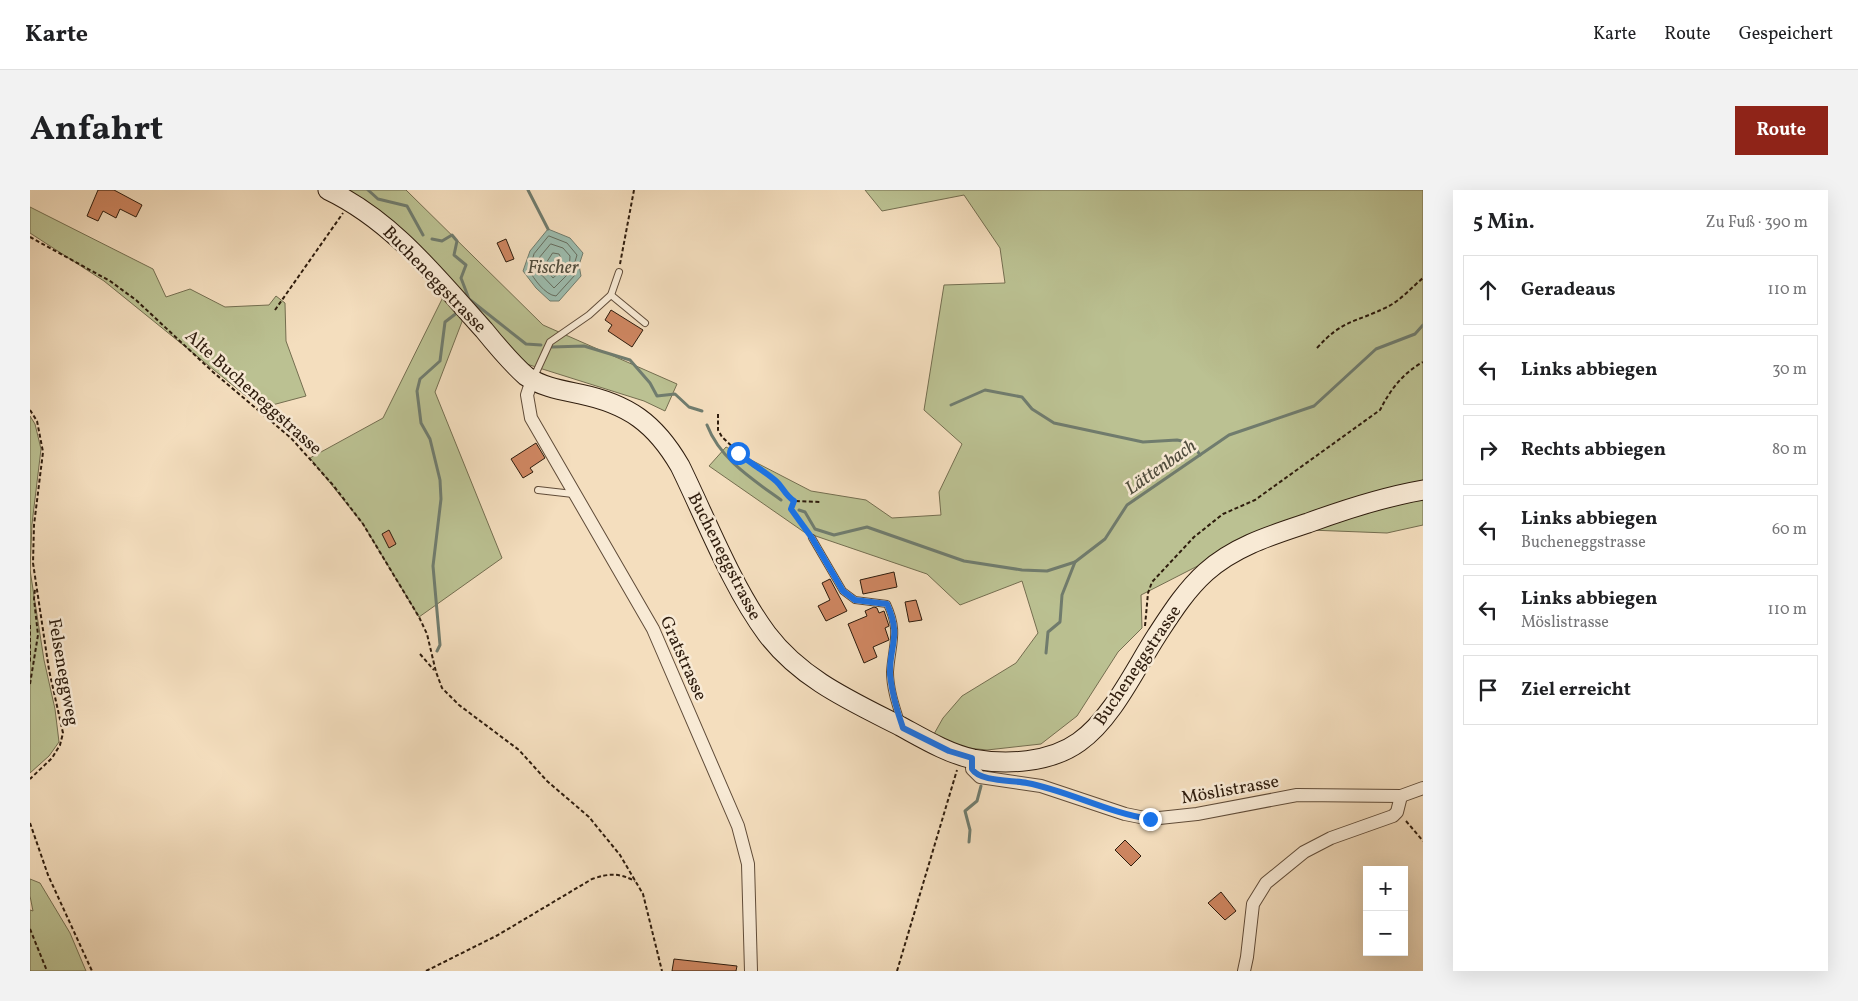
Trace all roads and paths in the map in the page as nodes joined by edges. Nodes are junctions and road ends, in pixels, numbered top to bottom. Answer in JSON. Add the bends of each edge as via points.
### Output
{"nodes":[{"id":1,"x":328,"y":190,"type":"edge"},
{"id":2,"x":634,"y":190,"type":"edge"},
{"id":3,"x":351,"y":201,"type":"junction"},
{"id":4,"x":30,"y":237,"type":"edge"},
{"id":5,"x":619,"y":272,"type":"joint"},
{"id":6,"x":1423,"y":278,"type":"edge"},
{"id":7,"x":611,"y":295,"type":"junction"},
{"id":8,"x":275,"y":310,"type":"dead end"},
{"id":9,"x":645,"y":323,"type":"dead end"},
{"id":10,"x":1317,"y":348,"type":"dead end"},
{"id":11,"x":1423,"y":362,"type":"edge"},
{"id":12,"x":532,"y":380,"type":"junction"},
{"id":13,"x":30,"y":410,"type":"edge"},
{"id":14,"x":718,"y":414,"type":"dead end"},
{"id":15,"x":538,"y":490,"type":"dead end"},
{"id":16,"x":1423,"y":490,"type":"edge"},
{"id":17,"x":574,"y":494,"type":"junction"},
{"id":18,"x":794,"y":501,"type":"junction"},
{"id":19,"x":821,"y":502,"type":"dead end"},
{"id":20,"x":812,"y":538,"type":"joint"},
{"id":21,"x":36,"y":586,"type":"junction"},
{"id":22,"x":30,"y":625,"type":"edge"},
{"id":23,"x":1144,"y":630,"type":"dead end"},
{"id":24,"x":420,"y":654,"type":"dead end"},
{"id":25,"x":30,"y":663,"type":"edge"},
{"id":26,"x":33,"y":667,"type":"junction"},
{"id":27,"x":436,"y":672,"type":"junction"},
{"id":28,"x":31,"y":680,"type":"edge"},
{"id":29,"x":30,"y":684,"type":"edge"},
{"id":30,"x":903,"y":728,"type":"junction"},
{"id":31,"x":967,"y":757,"type":"junction"},
{"id":32,"x":30,"y":780,"type":"edge"},
{"id":33,"x":1423,"y":788,"type":"edge"},
{"id":34,"x":1401,"y":796,"type":"junction"},
{"id":35,"x":1398,"y":812,"type":"junction"},
{"id":36,"x":30,"y":823,"type":"edge"},
{"id":37,"x":1423,"y":841,"type":"edge"},
{"id":38,"x":634,"y":881,"type":"junction"},
{"id":39,"x":30,"y":929,"type":"edge"},
{"id":40,"x":47,"y":971,"type":"edge"},
{"id":41,"x":92,"y":971,"type":"edge"},
{"id":42,"x":426,"y":971,"type":"edge"},
{"id":43,"x":662,"y":971,"type":"edge"},
{"id":44,"x":751,"y":971,"type":"edge"},
{"id":45,"x":897,"y":971,"type":"edge"},
{"id":46,"x":1244,"y":971,"type":"edge"}],
"edges":[{"from":1,"to":3,"type":"street","name":"Bucheneggstrasse"},
{"from":2,"to":5,"type":"path"},
{"from":3,"to":8,"type":"path"},
{"from":3,"to":12,"type":"street","name":"Bucheneggstrasse","via":[[380,221],[412,250],[519,370]]},
{"from":4,"to":27,"type":"path","name":"Alte Bucheneggstrasse","via":[[110,281],[136,300],[213,372],[291,438],[333,485],[380,551],[427,634]]},
{"from":5,"to":7,"type":"lane"},
{"from":6,"to":10,"type":"path","via":[[1389,306],[1331,332]]},
{"from":7,"to":9,"type":"lane"},
{"from":7,"to":12,"type":"lane","via":[[550,342]]},
{"from":11,"to":23,"type":"path","via":[[1410,369],[1388,394],[1380,410],[1255,500],[1223,514],[1183,548],[1152,582]]},
{"from":12,"to":17,"type":"street","name":"Gratstrasse","via":[[527,395],[531,418]]},
{"from":12,"to":30,"type":"street","name":"Bucheneggstrasse","via":[[555,389],[601,398],[634,413],[649,425],[678,462],[743,595],[772,640],[820,684]]},
{"from":13,"to":21,"type":"path","name":"Felseneggweg","via":[[37,421],[43,452],[34,525]]},
{"from":14,"to":18,"type":"path","via":[[718,430],[722,437],[754,467],[778,481],[784,493]]},
{"from":15,"to":17,"type":"lane"},
{"from":16,"to":31,"type":"street","name":"Bucheneggstrasse","via":[[1362,504],[1235,551],[1207,571],[1186,592],[1107,714],[1085,738],[1063,751],[1035,759],[1000,762]]},
{"from":17,"to":44,"type":"street","name":"Gratstrasse","via":[[654,629],[738,826],[748,864]]},
{"from":18,"to":19,"type":"path"},
{"from":18,"to":20,"type":"path","via":[[791,509]]},
{"from":20,"to":30,"type":"lane","via":[[843,591],[855,600],[887,604],[896,630],[890,674]]},
{"from":21,"to":26,"type":"path","via":[[34,599],[38,635]]},
{"from":21,"to":32,"type":"path","name":"Felseneggweg","via":[[63,733],[52,758]]},
{"from":22,"to":25,"type":"path"},
{"from":24,"to":27,"type":"path"},
{"from":25,"to":26,"type":"path"},
{"from":26,"to":28,"type":"path"},
{"from":27,"to":38,"type":"path","name":"Alte Bucheneggstrasse","via":[[442,688],[459,705],[519,750],[547,781],[589,817],[620,855]]},
{"from":28,"to":29,"type":"path"},
{"from":30,"to":31,"type":"street","name":"Bucheneggstrasse"},
{"from":31,"to":34,"type":"street","name":"Möslistrasse","via":[[980,777],[1041,786],[1150,819],[1197,814],[1297,795]]},
{"from":31,"to":45,"type":"path"},
{"from":33,"to":34,"type":"street","name":"Möslistrasse"},
{"from":34,"to":35,"type":"street"},
{"from":35,"to":37,"type":"path"},
{"from":35,"to":46,"type":"street","via":[[1304,852],[1266,883],[1253,904]]},
{"from":36,"to":41,"type":"path","via":[[48,875]]},
{"from":38,"to":42,"type":"path","via":[[622,874],[592,878],[498,935]]},
{"from":38,"to":43,"type":"path","name":"Alte Bucheneggstrasse","via":[[642,894]]},
{"from":39,"to":40,"type":"path"}]}
